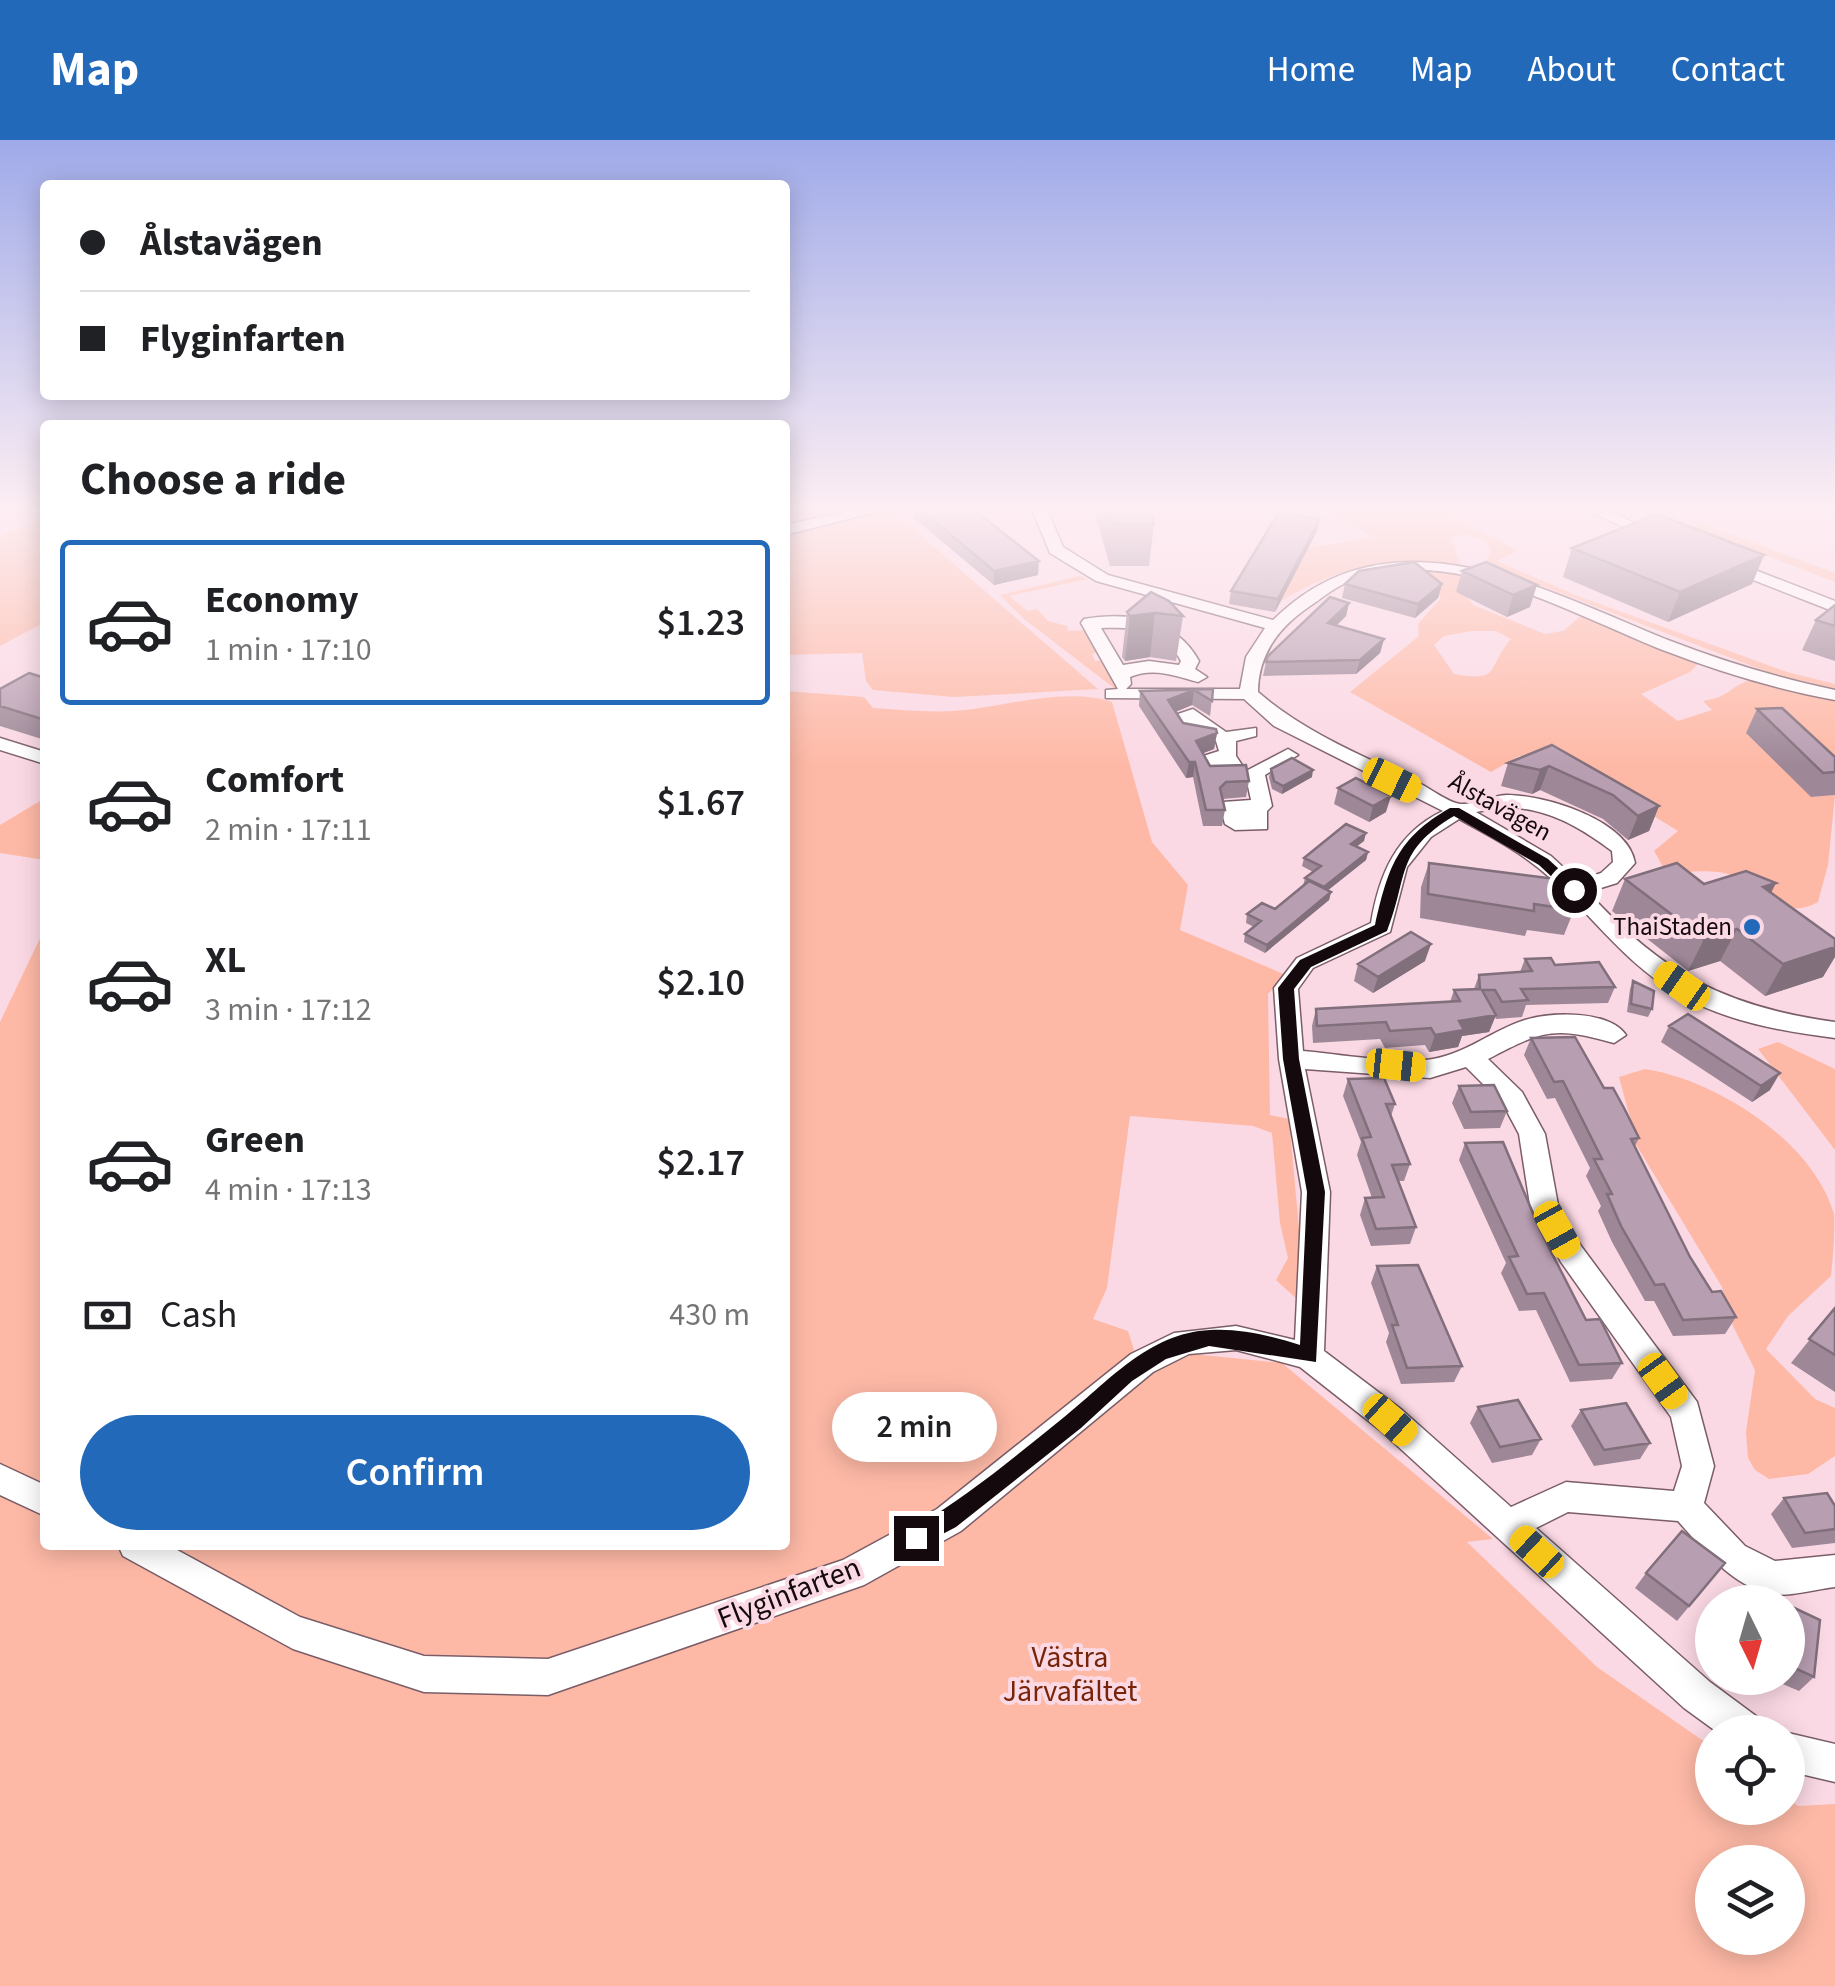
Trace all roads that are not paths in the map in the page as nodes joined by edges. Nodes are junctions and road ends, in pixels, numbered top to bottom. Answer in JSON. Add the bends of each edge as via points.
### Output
{"nodes":[{"id":1,"x":1157,"y":593,"type":"edge"},
{"id":2,"x":1316,"y":593,"type":"edge"},
{"id":3,"x":1543,"y":593,"type":"edge"},
{"id":4,"x":1804,"y":593,"type":"edge"},
{"id":5,"x":1835,"y":607,"type":"edge"},
{"id":6,"x":1275,"y":626,"type":"junction"},
{"id":7,"x":1185,"y":671,"type":"junction"},
{"id":8,"x":1124,"y":672,"type":"junction"},
{"id":9,"x":1218,"y":692,"type":"junction"},
{"id":10,"x":1249,"y":694,"type":"junction"},
{"id":11,"x":1835,"y":696,"type":"edge"},
{"id":12,"x":1248,"y":732,"type":"dead end"},
{"id":13,"x":0,"y":744,"type":"edge"},
{"id":14,"x":40,"y":756,"type":"edge"},
{"id":15,"x":1288,"y":756,"type":"edge"},
{"id":16,"x":1246,"y":774,"type":"junction"},
{"id":17,"x":1256,"y":806,"type":"dead end"},
{"id":18,"x":1454,"y":810,"type":"junction"},
{"id":19,"x":1574,"y":890,"type":"junction"},
{"id":20,"x":1835,"y":1030,"type":"edge"},
{"id":21,"x":1614,"y":1036,"type":"dead end"},
{"id":22,"x":1471,"y":1057,"type":"junction"},
{"id":23,"x":1291,"y":1059,"type":"junction"},
{"id":24,"x":1309,"y":1356,"type":"junction"},
{"id":25,"x":0,"y":1479,"type":"edge"},
{"id":26,"x":40,"y":1498,"type":"edge"},
{"id":27,"x":1686,"y":1506,"type":"junction"},
{"id":28,"x":1508,"y":1525,"type":"junction"},
{"id":29,"x":143,"y":1550,"type":"edge"},
{"id":30,"x":1835,"y":1571,"type":"edge"},
{"id":31,"x":1724,"y":1715,"type":"edge"},
{"id":32,"x":1805,"y":1756,"type":"edge"},
{"id":33,"x":1835,"y":1763,"type":"edge"}],
"edges":[{"from":1,"to":6,"type":"street"},
{"from":2,"to":6,"type":"street"},
{"from":3,"to":11,"type":"street","via":[[1668,646]]},
{"from":4,"to":5,"type":"street"},
{"from":6,"to":10,"type":"street","via":[[1254,654]]},
{"from":7,"to":8,"type":"street"},
{"from":7,"to":8,"type":"street","via":[[1190,661],[1171,632],[1138,622],[1090,623],[1116,670]]},
{"from":7,"to":9,"type":"street"},
{"from":8,"to":9,"type":"street","via":[[1120,694]]},
{"from":9,"to":10,"type":"street"},
{"from":10,"to":18,"type":"street","name":"Ålstavägen","via":[[1281,722]]},
{"from":12,"to":16,"type":"street","via":[[1221,742]]},
{"from":13,"to":14,"type":"street"},
{"from":15,"to":16,"type":"street"},
{"from":16,"to":17,"type":"street","via":[[1262,806]]},
{"from":18,"to":19,"type":"street","name":"Ålstavägen","via":[[1544,862]]},
{"from":18,"to":19,"type":"street","via":[[1548,806],[1622,849],[1624,863],[1610,878]]},
{"from":18,"to":23,"type":"street","via":[[1422,829],[1394,870],[1382,928],[1306,963],[1286,988]]},
{"from":19,"to":20,"type":"street","name":"Ålstavägen","via":[[1611,930],[1682,986],[1727,1011]]},
{"from":21,"to":22,"type":"street","via":[[1589,1024],[1530,1027]]},
{"from":22,"to":23,"type":"street","via":[[1430,1068]]},
{"from":22,"to":27,"type":"street","via":[[1520,1110],[1532,1134],[1544,1205],[1571,1254],[1686,1412],[1698,1466]]},
{"from":23,"to":24,"type":"street","via":[[1316,1192]]},
{"from":24,"to":28,"type":"street","name":"Flyginfarten"},
{"from":24,"to":29,"type":"street","name":"Flyginfarten","via":[[1273,1344],[1209,1338],[1160,1352],[948,1520],[852,1573],[548,1677],[424,1674],[293,1632]]},
{"from":25,"to":26,"type":"street"},
{"from":27,"to":28,"type":"street","via":[[1566,1497]]},
{"from":27,"to":30,"type":"street","via":[[1733,1557],[1774,1578]]},
{"from":28,"to":31,"type":"street","name":"Flyginfarten"},
{"from":32,"to":33,"type":"street"}]}
